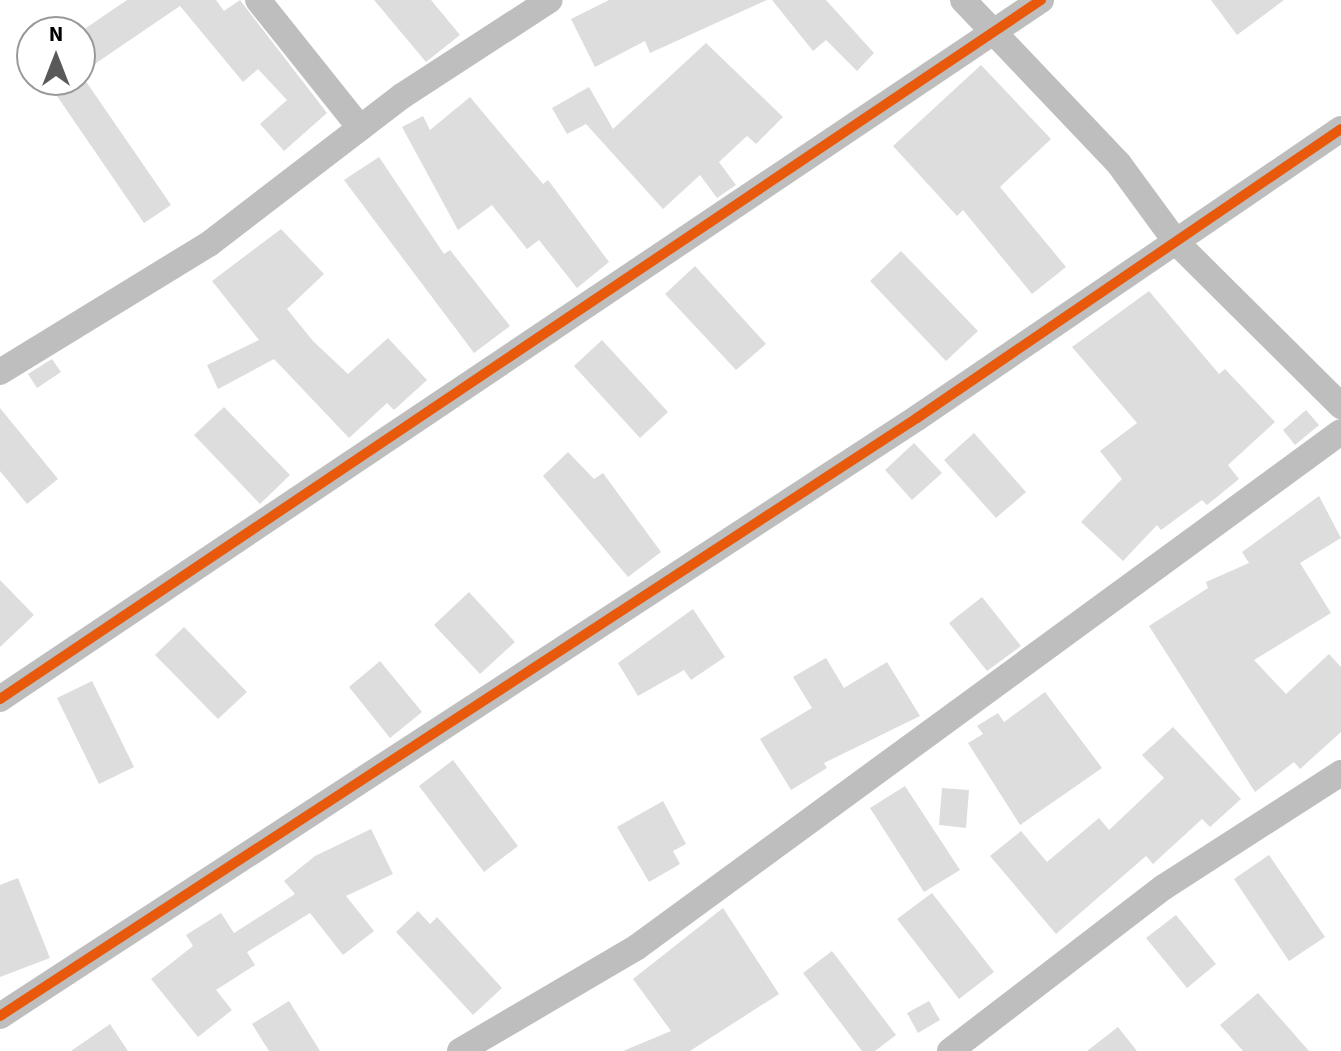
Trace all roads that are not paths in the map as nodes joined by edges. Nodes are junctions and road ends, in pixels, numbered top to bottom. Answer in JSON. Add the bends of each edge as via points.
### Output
{"nodes":[{"id":1,"x":258,"y":0,"type":"edge"},
{"id":2,"x":550,"y":0,"type":"edge"},
{"id":3,"x":963,"y":0,"type":"edge"},
{"id":4,"x":1041,"y":0,"type":"edge"},
{"id":5,"x":991,"y":35,"type":"junction"},
{"id":6,"x":360,"y":128,"type":"junction"},
{"id":7,"x":1341,"y":129,"type":"edge"},
{"id":8,"x":1176,"y":242,"type":"junction"},
{"id":9,"x":0,"y":372,"type":"edge"},
{"id":10,"x":1341,"y":406,"type":"edge"},
{"id":11,"x":1341,"y":432,"type":"edge"},
{"id":12,"x":0,"y":699,"type":"edge"},
{"id":13,"x":1341,"y":773,"type":"edge"},
{"id":14,"x":0,"y":1016,"type":"edge"},
{"id":15,"x":460,"y":1051,"type":"edge"},
{"id":16,"x":950,"y":1051,"type":"edge"}],
"edges":[{"from":1,"to":6,"type":"street"},
{"from":2,"to":6,"type":"street"},
{"from":3,"to":5,"type":"street"},
{"from":4,"to":5,"type":"street"},
{"from":5,"to":8,"type":"street","via":[[1119,164]]},
{"from":5,"to":12,"type":"street"},
{"from":6,"to":9,"type":"street","via":[[209,244]]},
{"from":7,"to":8,"type":"street"},
{"from":8,"to":10,"type":"street"},
{"from":8,"to":14,"type":"street"},
{"from":11,"to":15,"type":"street","via":[[637,947]]},
{"from":13,"to":16,"type":"street","via":[[1164,887]]}]}
